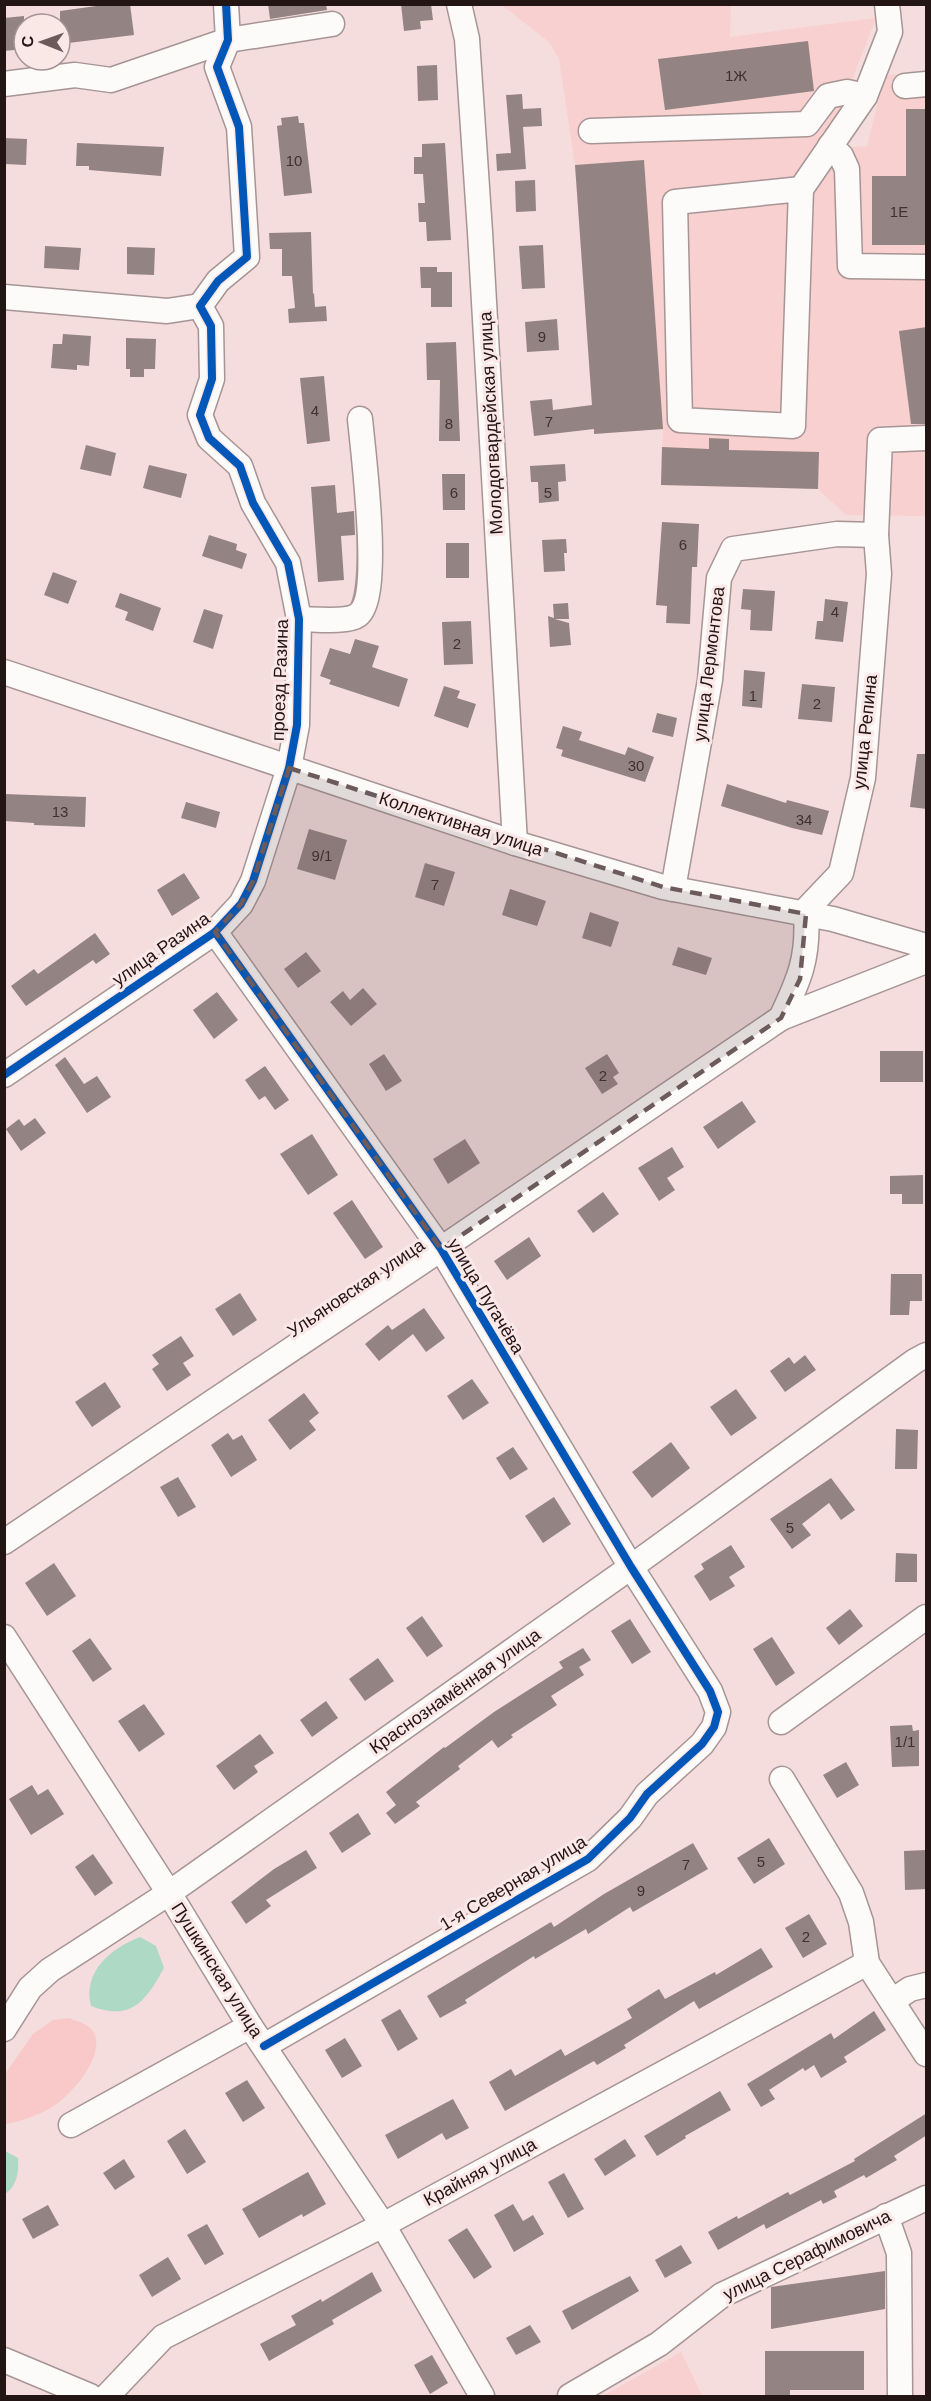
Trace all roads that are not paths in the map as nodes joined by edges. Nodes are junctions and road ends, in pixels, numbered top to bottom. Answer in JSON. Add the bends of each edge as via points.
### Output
{"nodes":[{"id":1,"x":226,"y":4,"type":"edge"},
{"id":2,"x":459,"y":4,"type":"edge"},
{"id":3,"x":887,"y":4,"type":"edge"},
{"id":4,"x":332,"y":24,"type":"dead end"},
{"id":5,"x":228,"y":40,"type":"junction"},
{"id":6,"x":4,"y":84,"type":"edge"},
{"id":7,"x":865,"y":96,"type":"junction"},
{"id":8,"x":591,"y":131,"type":"dead end"},
{"id":9,"x":831,"y":146,"type":"junction"},
{"id":10,"x":801,"y":189,"type":"junction"},
{"id":11,"x":927,"y":267,"type":"edge"},
{"id":12,"x":4,"y":297,"type":"edge"},
{"id":13,"x":200,"y":306,"type":"junction"},
{"id":14,"x":360,"y":419,"type":"dead end"},
{"id":15,"x":927,"y":438,"type":"edge"},
{"id":16,"x":876,"y":535,"type":"junction"},
{"id":17,"x":299,"y":619,"type":"junction"},
{"id":18,"x":4,"y":672,"type":"edge"},
{"id":19,"x":289,"y":768,"type":"junction"},
{"id":20,"x":515,"y":843,"type":"junction"},
{"id":21,"x":673,"y":889,"type":"junction"},
{"id":22,"x":804,"y":914,"type":"junction"},
{"id":23,"x":215,"y":932,"type":"junction"},
{"id":24,"x":927,"y":946,"type":"edge"},
{"id":25,"x":927,"y":961,"type":"edge"},
{"id":26,"x":781,"y":1018,"type":"junction"},
{"id":27,"x":4,"y":1075,"type":"edge"},
{"id":28,"x":441,"y":1249,"type":"junction"},
{"id":29,"x":921,"y":1358,"type":"edge"},
{"id":30,"x":4,"y":1542,"type":"edge"},
{"id":31,"x":631,"y":1567,"type":"junction"},
{"id":32,"x":927,"y":1617,"type":"edge"},
{"id":33,"x":4,"y":1637,"type":"edge"},
{"id":34,"x":710,"y":1691,"type":"joint"},
{"id":35,"x":781,"y":1722,"type":"dead end"},
{"id":36,"x":782,"y":1779,"type":"dead end"},
{"id":37,"x":169,"y":1893,"type":"junction"},
{"id":38,"x":867,"y":1963,"type":"junction"},
{"id":39,"x":927,"y":1985,"type":"edge"},
{"id":40,"x":892,"y":2001,"type":"junction"},
{"id":41,"x":250,"y":2026,"type":"junction"},
{"id":42,"x":4,"y":2029,"type":"edge"},
{"id":43,"x":264,"y":2046,"type":"junction"},
{"id":44,"x":927,"y":2054,"type":"edge"},
{"id":45,"x":71,"y":2125,"type":"dead end"},
{"id":46,"x":927,"y":2198,"type":"edge"},
{"id":47,"x":886,"y":2216,"type":"junction"},
{"id":48,"x":383,"y":2225,"type":"junction"},
{"id":49,"x":4,"y":2360,"type":"edge"},
{"id":50,"x":60,"y":2384,"type":"junction"},
{"id":51,"x":38,"y":2397,"type":"edge"},
{"id":52,"x":90,"y":2397,"type":"edge"},
{"id":53,"x":107,"y":2397,"type":"edge"},
{"id":54,"x":482,"y":2397,"type":"edge"},
{"id":55,"x":570,"y":2397,"type":"edge"},
{"id":56,"x":900,"y":2397,"type":"edge"}],
"edges":[{"from":1,"to":5,"type":"street"},
{"from":2,"to":20,"type":"street","name":"Молодогвардейская улица","via":[[467,39],[474,141]]},
{"from":3,"to":7,"type":"street","via":[[890,32]]},
{"from":4,"to":5,"type":"street"},
{"from":5,"to":6,"type":"street","via":[[111,80],[75,75]]},
{"from":5,"to":13,"type":"street","via":[[217,67],[239,127],[247,257],[218,281]]},
{"from":7,"to":8,"type":"street","via":[[847,92],[828,96],[807,124]]},
{"from":7,"to":9,"type":"street"},
{"from":9,"to":10,"type":"street"},
{"from":9,"to":11,"type":"street","via":[[847,169],[850,266]]},
{"from":10,"to":10,"type":"street","via":[[793,426],[680,420],[675,202]]},
{"from":12,"to":13,"type":"street","via":[[167,312]]},
{"from":13,"to":17,"type":"street","name":"проезд Разина","via":[[211,326],[212,379],[200,415],[209,438],[240,466],[253,503],[288,563]]},
{"from":14,"to":17,"type":"street","via":[[368,502],[369,590],[358,615]]},
{"from":15,"to":16,"type":"street","name":"улица Репина","via":[[880,440]]},
{"from":16,"to":21,"type":"street","name":"улица Лермонтова","via":[[837,534],[733,549],[719,578],[710,680]]},
{"from":16,"to":22,"type":"street","name":"улица Репина","via":[[879,574],[863,778],[841,873]]},
{"from":17,"to":19,"type":"street","name":"проезд Разина","via":[[297,725]]},
{"from":18,"to":19,"type":"street","name":"Коллективная улица"},
{"from":19,"to":20,"type":"street","name":"Коллективная улица"},
{"from":19,"to":23,"type":"street","name":"улица Разина","via":[[253,881],[241,904]]},
{"from":20,"to":21,"type":"street","name":"Коллективная улица"},
{"from":21,"to":22,"type":"street","name":"Коллективная улица"},
{"from":22,"to":24,"type":"street","name":"Коллективная улица"},
{"from":22,"to":26,"type":"street","name":"Ульяновская улица","via":[[807,937],[800,979]]},
{"from":23,"to":27,"type":"street","name":"улица Разина"},
{"from":23,"to":28,"type":"street","name":"улица Пугачёва"},
{"from":25,"to":26,"type":"street"},
{"from":26,"to":28,"type":"street","name":"Ульяновская улица"},
{"from":28,"to":30,"type":"street","name":"Ульяновская улица"},
{"from":28,"to":31,"type":"street","name":"улица Пугачёва"},
{"from":29,"to":31,"type":"street","name":"Краснознамённая улица"},
{"from":31,"to":34,"type":"street","name":"улица Пугачёва"},
{"from":31,"to":37,"type":"street","name":"Краснознамённая улица"},
{"from":32,"to":35,"type":"street"},
{"from":33,"to":37,"type":"street","name":"Пушкинская улица"},
{"from":34,"to":43,"type":"street","name":"1-я Северная улица","via":[[718,1712],[714,1727],[702,1744],[647,1794],[630,1818],[588,1859]]},
{"from":36,"to":38,"type":"street","via":[[851,1893],[861,1922]]},
{"from":37,"to":41,"type":"street","name":"Пушкинская улица"},
{"from":37,"to":42,"type":"street","name":"Краснознамённая улица","via":[[50,1970],[30,1988]]},
{"from":38,"to":40,"type":"street"},
{"from":38,"to":48,"type":"street","name":"Крайняя улица"},
{"from":39,"to":40,"type":"street","via":[[910,1989]]},
{"from":40,"to":44,"type":"street"},
{"from":41,"to":43,"type":"street","name":"Пушкинская улица"},
{"from":41,"to":45,"type":"street"},
{"from":43,"to":48,"type":"street","name":"Пушкинская улица"},
{"from":46,"to":47,"type":"street","name":"улица Серафимовича"},
{"from":47,"to":55,"type":"street","name":"улица Серафимовича","via":[[722,2295],[658,2344]]},
{"from":47,"to":56,"type":"street","via":[[899,2253]]},
{"from":48,"to":53,"type":"street","name":"Крайняя улица","via":[[163,2337]]},
{"from":48,"to":54,"type":"street","name":"Пушкинская улица"},
{"from":49,"to":50,"type":"street"},
{"from":50,"to":51,"type":"street"},
{"from":50,"to":52,"type":"street"}]}
